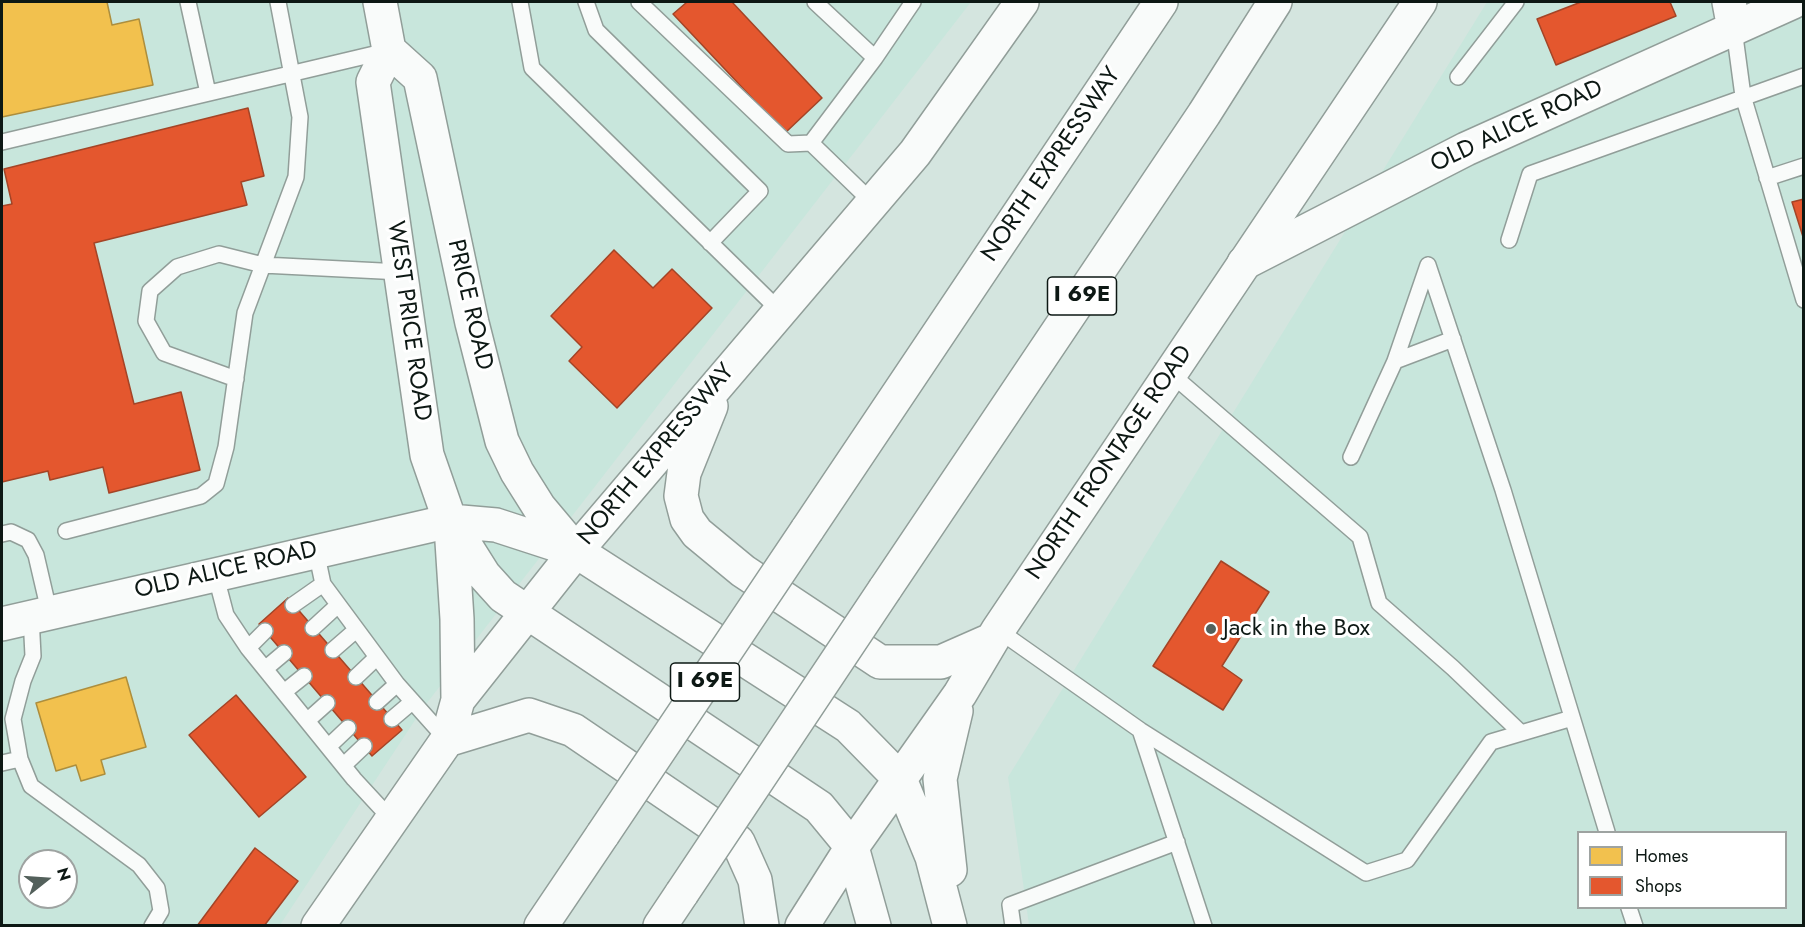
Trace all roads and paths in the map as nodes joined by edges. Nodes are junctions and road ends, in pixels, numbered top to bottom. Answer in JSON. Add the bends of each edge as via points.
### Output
{"nodes":[{"id":1,"x":188,"y":2,"type":"edge"},
{"id":2,"x":278,"y":2,"type":"edge"},
{"id":3,"x":380,"y":2,"type":"edge"},
{"id":4,"x":520,"y":2,"type":"edge"},
{"id":5,"x":585,"y":2,"type":"edge"},
{"id":6,"x":639,"y":2,"type":"edge"},
{"id":7,"x":815,"y":2,"type":"edge"},
{"id":8,"x":913,"y":2,"type":"edge"},
{"id":9,"x":1022,"y":2,"type":"edge"},
{"id":10,"x":1161,"y":2,"type":"edge"},
{"id":11,"x":1275,"y":2,"type":"edge"},
{"id":12,"x":1420,"y":2,"type":"edge"},
{"id":13,"x":1516,"y":2,"type":"edge"},
{"id":14,"x":1793,"y":2,"type":"edge"},
{"id":15,"x":1732,"y":15,"type":"edge"},
{"id":16,"x":389,"y":50,"type":"junction"},
{"id":17,"x":874,"y":58,"type":"junction"},
{"id":18,"x":293,"y":73,"type":"junction"},
{"id":19,"x":1803,"y":76,"type":"edge"},
{"id":20,"x":1458,"y":77,"type":"dead end"},
{"id":21,"x":208,"y":93,"type":"junction"},
{"id":22,"x":1743,"y":96,"type":"junction"},
{"id":23,"x":2,"y":142,"type":"edge"},
{"id":24,"x":811,"y":143,"type":"junction"},
{"id":25,"x":1803,"y":166,"type":"edge"},
{"id":26,"x":1767,"y":178,"type":"junction"},
{"id":27,"x":873,"y":203,"type":"junction"},
{"id":28,"x":1509,"y":240,"type":"dead end"},
{"id":29,"x":710,"y":243,"type":"junction"},
{"id":30,"x":1245,"y":263,"type":"junction"},
{"id":31,"x":263,"y":265,"type":"junction"},
{"id":32,"x":401,"y":272,"type":"junction"},
{"id":33,"x":1803,"y":300,"type":"edge"},
{"id":34,"x":780,"y":311,"type":"junction"},
{"id":35,"x":1453,"y":339,"type":"junction"},
{"id":36,"x":1395,"y":361,"type":"junction"},
{"id":37,"x":1170,"y":373,"type":"junction"},
{"id":38,"x":236,"y":379,"type":"junction"},
{"id":39,"x":721,"y":379,"type":"junction"},
{"id":40,"x":1351,"y":457,"type":"dead end"},
{"id":41,"x":450,"y":521,"type":"junction"},
{"id":42,"x":66,"y":531,"type":"dead end"},
{"id":43,"x":2,"y":534,"type":"edge"},
{"id":44,"x":315,"y":551,"type":"junction"},
{"id":45,"x":576,"y":551,"type":"junction"},
{"id":46,"x":215,"y":573,"type":"junction"},
{"id":47,"x":322,"y":584,"type":"junction"},
{"id":48,"x":293,"y":605,"type":"dead end"},
{"id":49,"x":338,"y":605,"type":"junction"},
{"id":50,"x":527,"y":612,"type":"junction"},
{"id":51,"x":27,"y":617,"type":"edge"},
{"id":52,"x":313,"y":628,"type":"dead end"},
{"id":53,"x":356,"y":630,"type":"junction"},
{"id":54,"x":265,"y":631,"type":"dead end"},
{"id":55,"x":994,"y":635,"type":"junction"},
{"id":56,"x":248,"y":648,"type":"junction"},
{"id":57,"x":333,"y":650,"type":"dead end"},
{"id":58,"x":284,"y":653,"type":"dead end"},
{"id":59,"x":376,"y":658,"type":"junction"},
{"id":60,"x":265,"y":669,"type":"junction"},
{"id":61,"x":304,"y":676,"type":"dead end"},
{"id":62,"x":356,"y":677,"type":"dead end"},
{"id":63,"x":397,"y":684,"type":"junction"},
{"id":64,"x":284,"y":692,"type":"junction"},
{"id":65,"x":960,"y":694,"type":"junction"},
{"id":66,"x":458,"y":700,"type":"junction"},
{"id":67,"x":377,"y":702,"type":"dead end"},
{"id":68,"x":412,"y":702,"type":"junction"},
{"id":69,"x":327,"y":703,"type":"dead end"},
{"id":70,"x":1572,"y":718,"type":"junction"},
{"id":71,"x":392,"y":719,"type":"dead end"},
{"id":72,"x":308,"y":720,"type":"junction"},
{"id":73,"x":348,"y":728,"type":"dead end"},
{"id":74,"x":1140,"y":730,"type":"junction"},
{"id":75,"x":1520,"y":732,"type":"junction"},
{"id":76,"x":447,"y":740,"type":"junction"},
{"id":77,"x":329,"y":746,"type":"junction"},
{"id":78,"x":364,"y":746,"type":"dead end"},
{"id":79,"x":20,"y":759,"type":"junction"},
{"id":80,"x":2,"y":763,"type":"edge"},
{"id":81,"x":344,"y":765,"type":"junction"},
{"id":82,"x":900,"y":778,"type":"junction"},
{"id":83,"x":391,"y":819,"type":"junction"},
{"id":84,"x":1606,"y":831,"type":"edge"},
{"id":85,"x":1177,"y":842,"type":"junction"},
{"id":86,"x":852,"y":847,"type":"junction"},
{"id":87,"x":1629,"y":909,"type":"edge"},
{"id":88,"x":1202,"y":925,"type":"edge"},
{"id":89,"x":152,"y":926,"type":"edge"},
{"id":90,"x":318,"y":926,"type":"edge"},
{"id":91,"x":541,"y":926,"type":"edge"},
{"id":92,"x":660,"y":926,"type":"edge"},
{"id":93,"x":762,"y":926,"type":"edge"},
{"id":94,"x":802,"y":926,"type":"edge"},
{"id":95,"x":874,"y":926,"type":"edge"},
{"id":96,"x":950,"y":926,"type":"edge"},
{"id":97,"x":955,"y":926,"type":"edge"},
{"id":98,"x":1013,"y":926,"type":"edge"},
{"id":99,"x":1635,"y":926,"type":"edge"}],
"edges":[{"from":1,"to":21,"type":"lane"},
{"from":2,"to":18,"type":"lane"},
{"from":3,"to":16,"type":"main road"},
{"from":4,"to":29,"type":"lane","via":[[532,68]]},
{"from":5,"to":29,"type":"lane","via":[[596,30],[760,191]]},
{"from":6,"to":24,"type":"lane","via":[[788,144]]},
{"from":7,"to":17,"type":"lane"},
{"from":8,"to":17,"type":"lane"},
{"from":9,"to":27,"type":"main road","name":"NORTH EXPRESSWAY","via":[[915,153]]},
{"from":10,"to":91,"type":"main road","name":"NORTH EXPRESSWAY","number":"I 69E","bridge":true},
{"from":11,"to":92,"type":"main road","number":"I 69E","bridge":true},
{"from":12,"to":30,"type":"main road","name":"NORTH FRONTAGE ROAD"},
{"from":13,"to":20,"type":"lane"},
{"from":14,"to":15,"type":"main road","name":"OLD ALICE ROAD"},
{"from":15,"to":22,"type":"lane"},
{"from":15,"to":30,"type":"main road","name":"OLD ALICE ROAD"},
{"from":16,"to":18,"type":"lane"},
{"from":16,"to":32,"type":"main road","name":"WEST PRICE ROAD","via":[[373,82]]},
{"from":16,"to":45,"type":"main road","name":"PRICE ROAD","via":[[420,78],[472,323],[502,441],[539,507]]},
{"from":17,"to":24,"type":"lane"},
{"from":18,"to":21,"type":"lane"},
{"from":18,"to":31,"type":"lane","via":[[300,117],[296,177]]},
{"from":19,"to":22,"type":"lane"},
{"from":21,"to":23,"type":"lane"},
{"from":22,"to":26,"type":"lane"},
{"from":22,"to":28,"type":"lane","via":[[1530,174]]},
{"from":24,"to":27,"type":"lane"},
{"from":25,"to":26,"type":"lane"},
{"from":26,"to":33,"type":"lane"},
{"from":27,"to":34,"type":"main road","name":"NORTH EXPRESSWAY"},
{"from":29,"to":34,"type":"lane"},
{"from":30,"to":37,"type":"main road","name":"NORTH FRONTAGE ROAD"},
{"from":31,"to":32,"type":"lane"},
{"from":31,"to":38,"type":"lane","via":[[245,313]]},
{"from":31,"to":38,"type":"lane","via":[[219,254],[177,267],[150,291],[146,321],[164,353]]},
{"from":32,"to":41,"type":"main road","name":"WEST PRICE ROAD","via":[[427,455]]},
{"from":34,"to":39,"type":"main road","name":"NORTH EXPRESSWAY"},
{"from":35,"to":36,"type":"lane"},
{"from":35,"to":36,"type":"lane","via":[[1428,265]]},
{"from":35,"to":70,"type":"lane"},
{"from":36,"to":40,"type":"lane"},
{"from":37,"to":55,"type":"main road","name":"NORTH FRONTAGE ROAD"},
{"from":37,"to":75,"type":"lane","via":[[1360,537],[1379,603]]},
{"from":38,"to":42,"type":"lane","via":[[216,484],[201,496]]},
{"from":39,"to":45,"type":"main road","name":"NORTH EXPRESSWAY"},
{"from":39,"to":55,"type":"main road","via":[[684,473],[681,496],[687,519],[697,532],[743,571],[880,662],[941,662]]},
{"from":41,"to":44,"type":"main road","name":"OLD ALICE ROAD"},
{"from":41,"to":45,"type":"main road","name":"OLD ALICE ROAD","via":[[496,525]]},
{"from":41,"to":50,"type":"main road","name":"WEST PRICE ROAD","via":[[484,575],[503,596]]},
{"from":41,"to":66,"type":"main road"},
{"from":43,"to":51,"type":"lane","via":[[11,532],[28,540],[36,555]]},
{"from":44,"to":46,"type":"main road","name":"OLD ALICE ROAD"},
{"from":44,"to":47,"type":"lane"},
{"from":45,"to":50,"type":"main road","name":"NORTH EXPRESSWAY"},
{"from":45,"to":82,"type":"main road","via":[[848,726]]},
{"from":46,"to":51,"type":"main road","name":"OLD ALICE ROAD"},
{"from":46,"to":56,"type":"lane","via":[[226,615]]},
{"from":47,"to":48,"type":"lane"},
{"from":47,"to":49,"type":"lane"},
{"from":49,"to":52,"type":"lane"},
{"from":49,"to":53,"type":"lane"},
{"from":50,"to":66,"type":"main road","name":"NORTH EXPRESSWAY"},
{"from":50,"to":86,"type":"main road","name":"WEST PRICE ROAD","via":[[819,807]]},
{"from":51,"to":79,"type":"lane","via":[[33,656],[13,719]]},
{"from":53,"to":57,"type":"lane"},
{"from":53,"to":59,"type":"lane"},
{"from":54,"to":56,"type":"lane"},
{"from":55,"to":65,"type":"main road","name":"NORTH FRONTAGE ROAD"},
{"from":55,"to":74,"type":"lane"},
{"from":56,"to":60,"type":"lane"},
{"from":58,"to":60,"type":"lane"},
{"from":59,"to":62,"type":"lane"},
{"from":59,"to":63,"type":"lane"},
{"from":60,"to":64,"type":"lane"},
{"from":61,"to":64,"type":"lane"},
{"from":63,"to":67,"type":"lane"},
{"from":63,"to":68,"type":"lane"},
{"from":64,"to":72,"type":"lane"},
{"from":65,"to":82,"type":"main road","name":"NORTH FRONTAGE ROAD"},
{"from":65,"to":97,"type":"main road","via":[[940,778]]},
{"from":66,"to":76,"type":"main road","name":"NORTH EXPRESSWAY"},
{"from":68,"to":71,"type":"lane"},
{"from":68,"to":76,"type":"lane"},
{"from":69,"to":72,"type":"lane"},
{"from":70,"to":75,"type":"lane"},
{"from":70,"to":84,"type":"lane"},
{"from":72,"to":77,"type":"lane"},
{"from":73,"to":77,"type":"lane"},
{"from":74,"to":75,"type":"lane","via":[[1366,873],[1407,860],[1491,742]]},
{"from":74,"to":85,"type":"lane"},
{"from":76,"to":83,"type":"main road","name":"NORTH EXPRESSWAY"},
{"from":76,"to":93,"type":"main road","via":[[529,715],[573,730],[738,842],[755,880]]},
{"from":77,"to":81,"type":"lane"},
{"from":78,"to":81,"type":"lane"},
{"from":79,"to":80,"type":"lane"},
{"from":79,"to":89,"type":"lane","via":[[31,786],[139,865],[158,888],[161,911]]},
{"from":81,"to":83,"type":"lane"},
{"from":82,"to":86,"type":"main road","name":"NORTH FRONTAGE ROAD"},
{"from":82,"to":96,"type":"main road","via":[[932,857]]},
{"from":83,"to":90,"type":"main road","name":"NORTH EXPRESSWAY"},
{"from":85,"to":88,"type":"lane"},
{"from":85,"to":98,"type":"lane","via":[[1010,905]]},
{"from":86,"to":94,"type":"main road","name":"NORTH FRONTAGE ROAD"},
{"from":86,"to":95,"type":"main road"},
{"from":87,"to":99,"type":"lane"}]}
